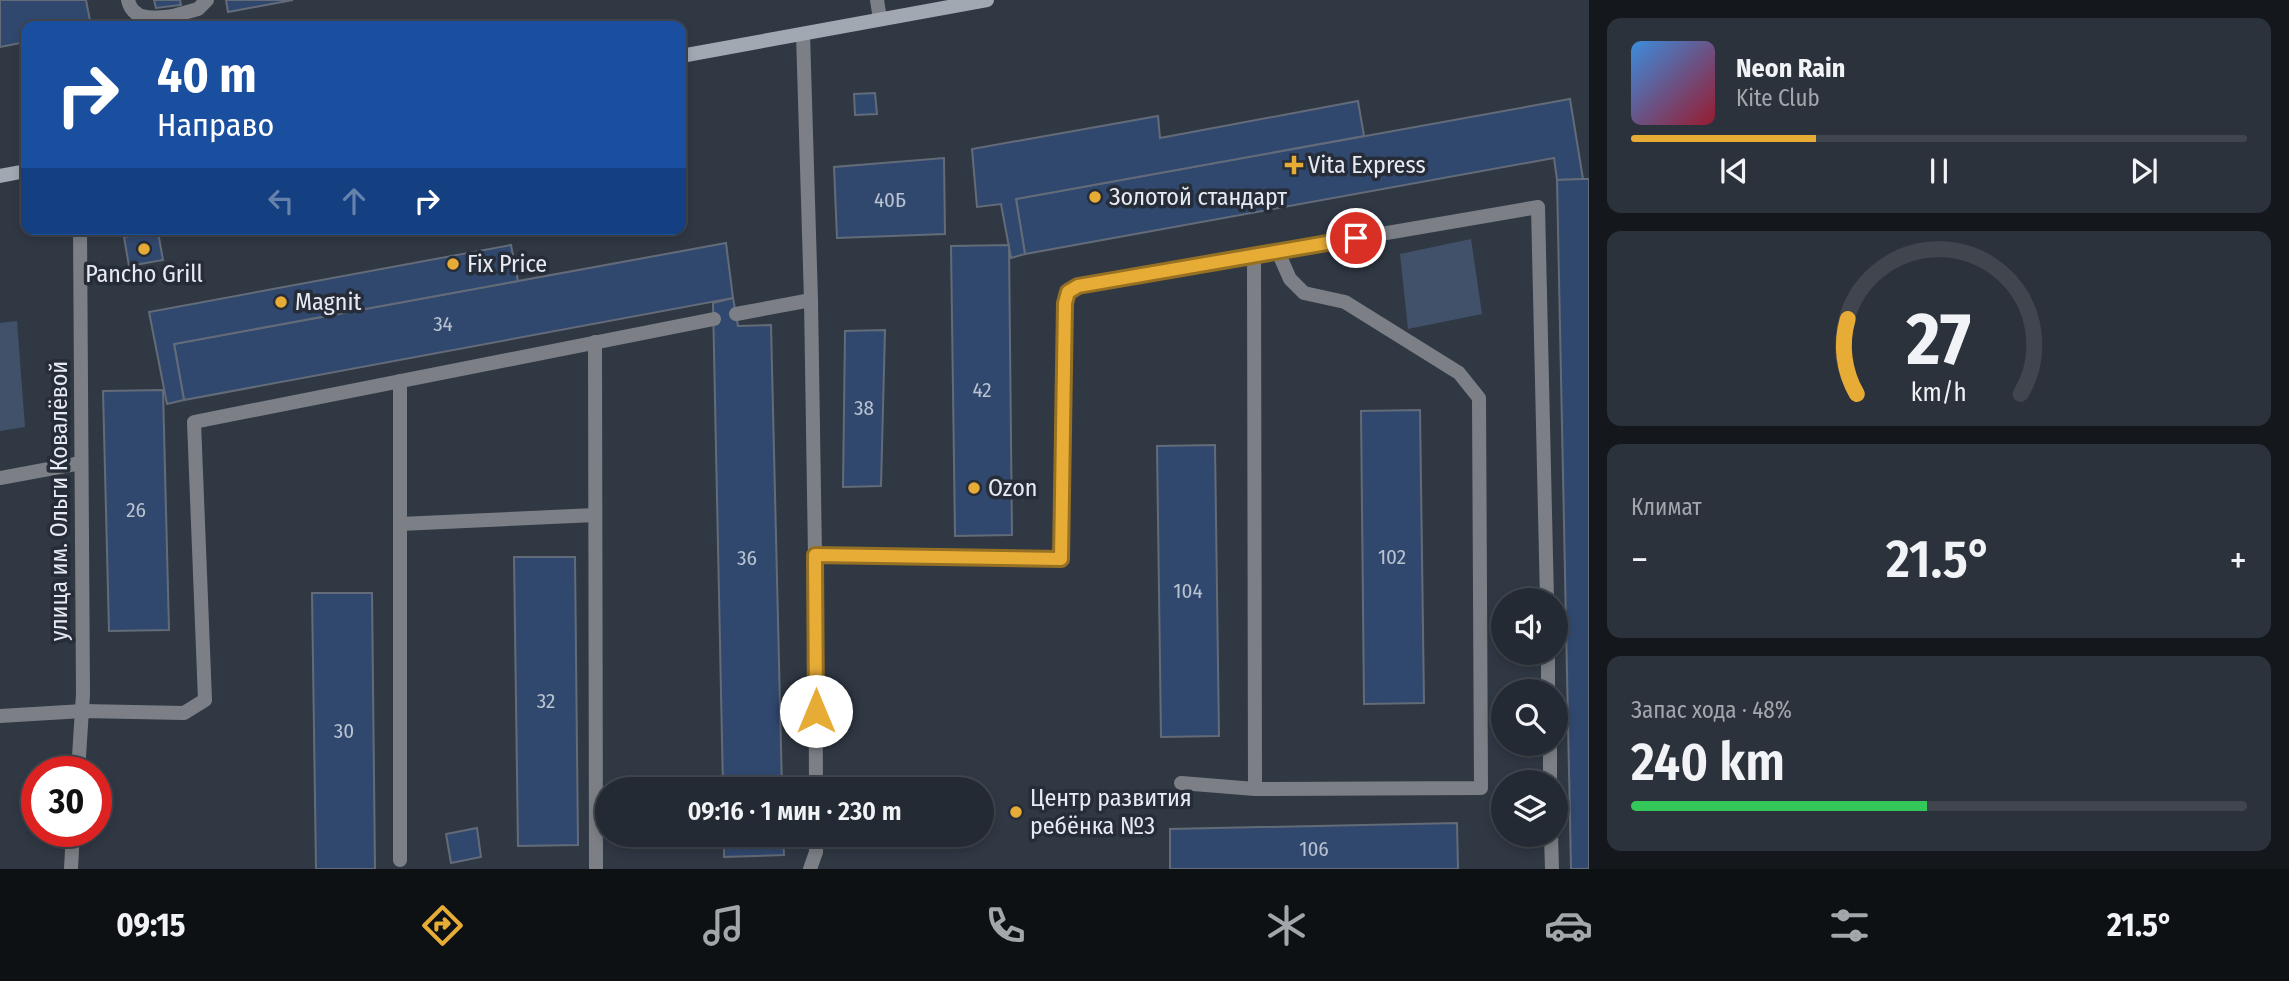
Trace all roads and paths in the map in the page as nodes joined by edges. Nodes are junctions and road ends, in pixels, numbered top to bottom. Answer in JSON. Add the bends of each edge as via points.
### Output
{"nodes":[{"id":1,"x":128,"y":0,"type":"edge"},
{"id":2,"x":206,"y":0,"type":"edge"},
{"id":3,"x":877,"y":0,"type":"edge"},
{"id":4,"x":987,"y":0,"type":"edge"},
{"id":5,"x":880,"y":19,"type":"junction"},
{"id":6,"x":174,"y":21,"type":"edge"},
{"id":7,"x":803,"y":34,"type":"junction"},
{"id":8,"x":686,"y":55,"type":"edge"},
{"id":9,"x":21,"y":172,"type":"edge"},
{"id":10,"x":0,"y":176,"type":"edge"},
{"id":11,"x":80,"y":235,"type":"edge"},
{"id":12,"x":1278,"y":252,"type":"junction"},
{"id":13,"x":1254,"y":256,"type":"junction"},
{"id":14,"x":811,"y":300,"type":"junction"},
{"id":15,"x":736,"y":314,"type":"dead end"},
{"id":16,"x":714,"y":319,"type":"dead end"},
{"id":17,"x":595,"y":342,"type":"junction"},
{"id":18,"x":400,"y":381,"type":"junction"},
{"id":19,"x":81,"y":463,"type":"junction"},
{"id":20,"x":0,"y":478,"type":"edge"},
{"id":21,"x":596,"y":516,"type":"junction"},
{"id":22,"x":400,"y":524,"type":"junction"},
{"id":23,"x":815,"y":555,"type":"junction"},
{"id":24,"x":1547,"y":588,"type":"edge"},
{"id":25,"x":83,"y":710,"type":"junction"},
{"id":26,"x":0,"y":716,"type":"edge"},
{"id":27,"x":79,"y":756,"type":"edge"},
{"id":28,"x":816,"y":777,"type":"edge"},
{"id":29,"x":1181,"y":783,"type":"dead end"},
{"id":30,"x":1255,"y":789,"type":"junction"},
{"id":31,"x":72,"y":847,"type":"edge"},
{"id":32,"x":816,"y":847,"type":"edge"},
{"id":33,"x":1551,"y":847,"type":"edge"},
{"id":34,"x":400,"y":860,"type":"dead end"},
{"id":35,"x":71,"y":869,"type":"edge"},
{"id":36,"x":596,"y":869,"type":"edge"},
{"id":37,"x":810,"y":869,"type":"edge"},
{"id":38,"x":1552,"y":869,"type":"edge"}],
"edges":[{"from":1,"to":6,"type":"street","via":[[138,16]]},
{"from":2,"to":6,"type":"street"},
{"from":3,"to":5,"type":"street"},
{"from":4,"to":5,"type":"street"},
{"from":5,"to":7,"type":"street"},
{"from":7,"to":8,"type":"street"},
{"from":7,"to":14,"type":"street"},
{"from":9,"to":10,"type":"street"},
{"from":11,"to":19,"type":"street","name":"улица им. Ольги Ковалёвой"},
{"from":12,"to":13,"type":"street"},
{"from":12,"to":24,"type":"street","via":[[1538,207]]},
{"from":12,"to":30,"type":"street","via":[[1290,279],[1304,293],[1345,302],[1459,373],[1479,398],[1481,788]]},
{"from":13,"to":23,"type":"street","via":[[1078,286],[1068,292],[1061,559]]},
{"from":13,"to":30,"type":"street"},
{"from":14,"to":15,"type":"street"},
{"from":14,"to":23,"type":"street"},
{"from":16,"to":17,"type":"street"},
{"from":17,"to":18,"type":"street"},
{"from":17,"to":21,"type":"street"},
{"from":18,"to":22,"type":"street"},
{"from":18,"to":25,"type":"street","via":[[194,422],[205,700],[184,713]]},
{"from":19,"to":20,"type":"street"},
{"from":19,"to":25,"type":"street","name":"улица им. Ольги Ковалёвой"},
{"from":21,"to":22,"type":"street"},
{"from":21,"to":36,"type":"street"},
{"from":22,"to":34,"type":"street"},
{"from":23,"to":28,"type":"street"},
{"from":25,"to":26,"type":"street"},
{"from":25,"to":27,"type":"street","name":"улица им. Ольги Ковалёвой"},
{"from":29,"to":30,"type":"street"},
{"from":31,"to":35,"type":"street"},
{"from":32,"to":37,"type":"street"},
{"from":33,"to":38,"type":"street"}]}
